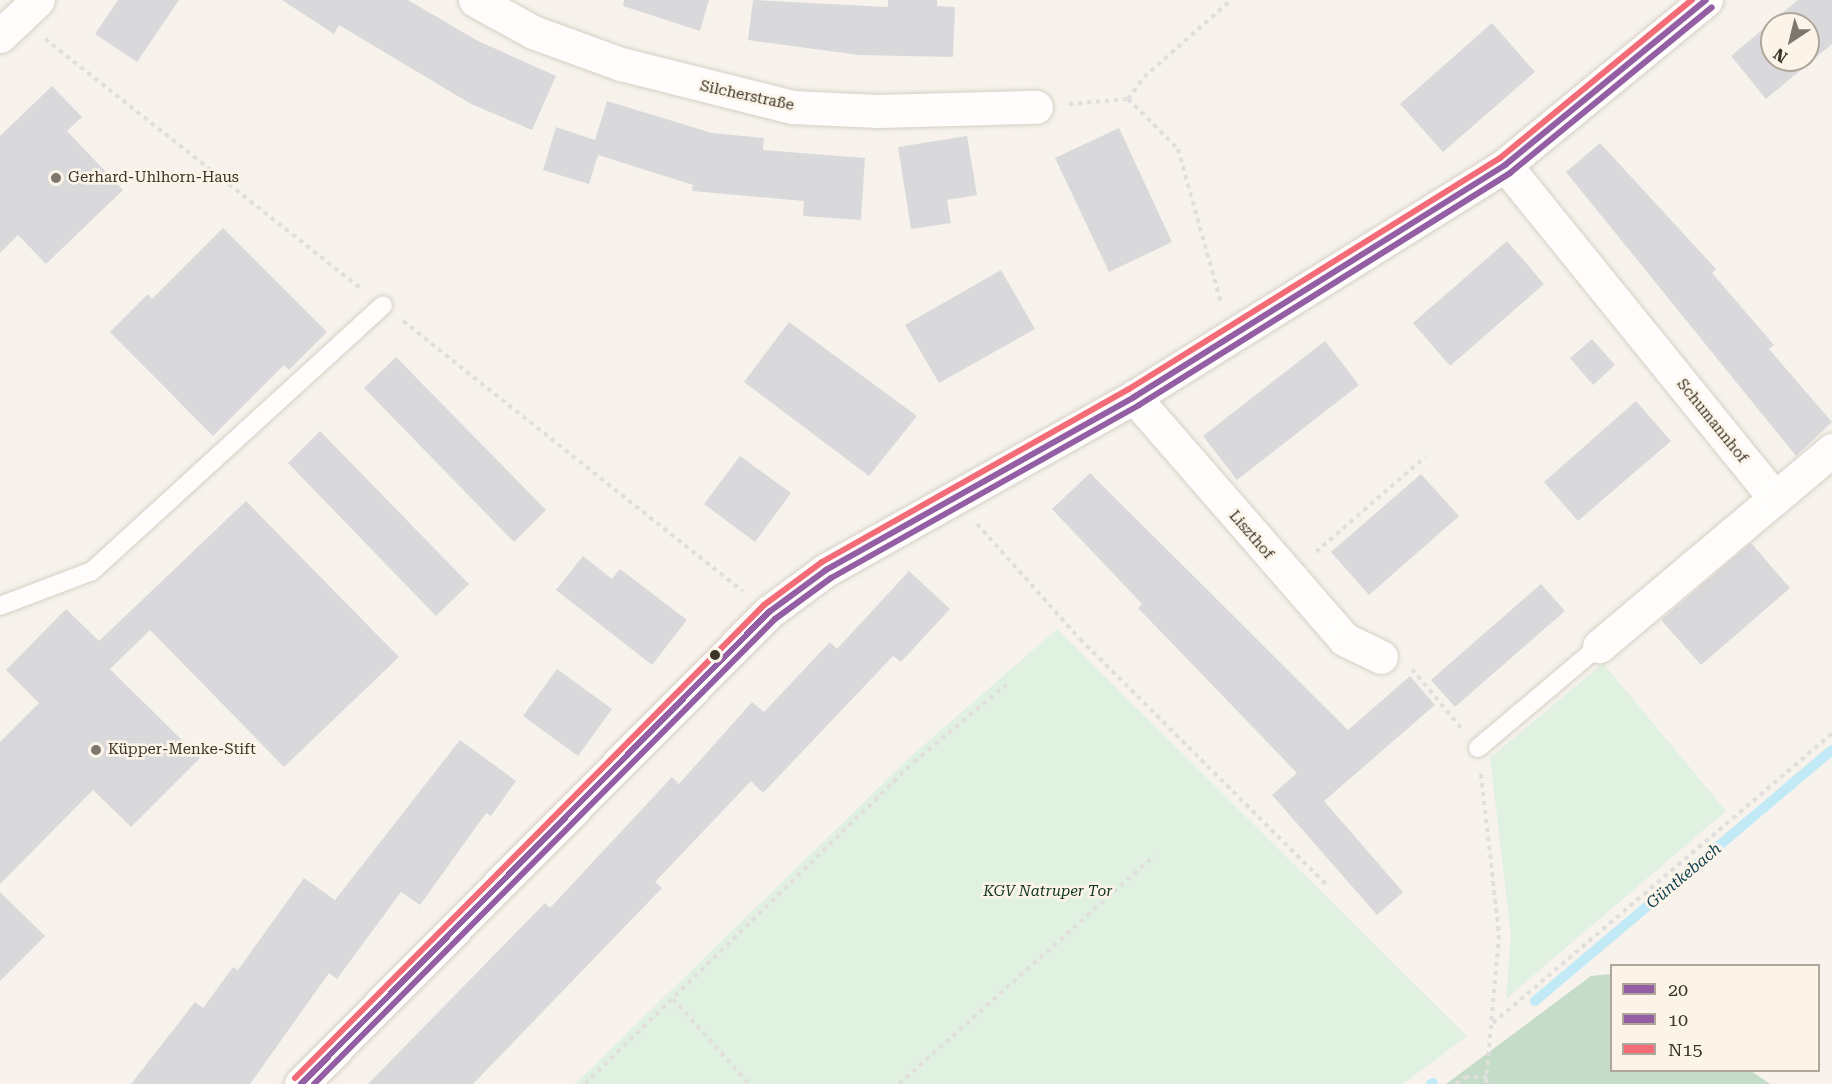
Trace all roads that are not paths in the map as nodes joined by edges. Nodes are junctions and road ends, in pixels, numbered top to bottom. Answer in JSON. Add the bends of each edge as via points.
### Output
{"nodes":[{"id":1,"x":475,"y":0,"type":"edge"},
{"id":2,"x":1706,"y":0,"type":"edge"},
{"id":3,"x":1036,"y":107,"type":"road end"},
{"id":4,"x":1505,"y":165,"type":"junction"},
{"id":5,"x":383,"y":305,"type":"dead end"},
{"id":6,"x":1134,"y":397,"type":"junction"},
{"id":7,"x":1832,"y":450,"type":"edge"},
{"id":8,"x":1774,"y":498,"type":"junction"},
{"id":9,"x":0,"y":606,"type":"edge"},
{"id":10,"x":1599,"y":646,"type":"joint"},
{"id":11,"x":1381,"y":657,"type":"road end"},
{"id":12,"x":1478,"y":748,"type":"road end"},
{"id":13,"x":301,"y":1084,"type":"edge"}],
"edges":[{"from":1,"to":3,"type":"street","name":"Silcherstraße","via":[[533,32],[621,64],[792,107],[878,111]]},
{"from":2,"to":4,"type":"street"},
{"from":4,"to":6,"type":"street"},
{"from":4,"to":8,"type":"street","name":"Schumannhof"},
{"from":5,"to":9,"type":"lane","via":[[92,571]]},
{"from":6,"to":11,"type":"street","name":"Liszthof","via":[[1344,639]]},
{"from":6,"to":13,"type":"street","via":[[826,570],[769,612]]},
{"from":7,"to":8,"type":"street"},
{"from":8,"to":10,"type":"street"},
{"from":10,"to":12,"type":"lane"}]}
